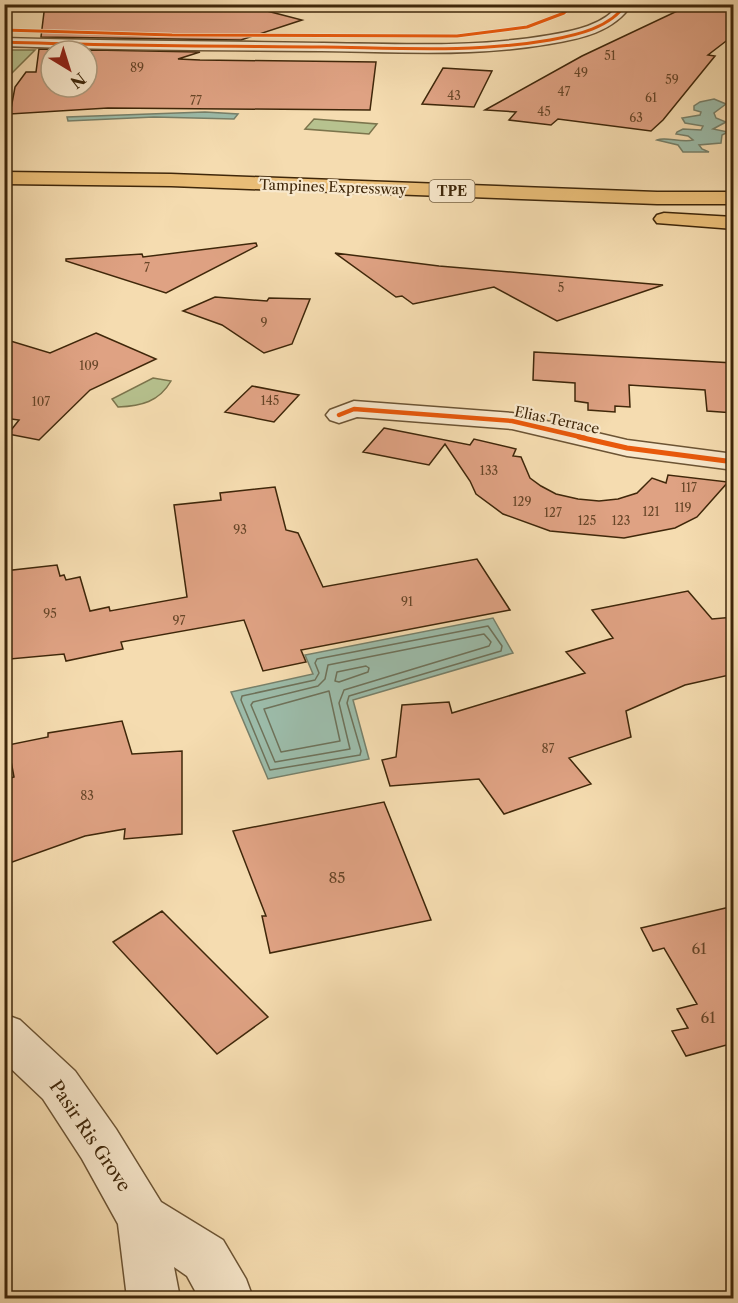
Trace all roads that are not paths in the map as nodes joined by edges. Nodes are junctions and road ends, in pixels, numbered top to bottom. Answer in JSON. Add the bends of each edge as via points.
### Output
{"nodes":[{"id":1,"x":626,"y":4,"type":"edge"},
{"id":2,"x":588,"y":13,"type":"dead end"},
{"id":3,"x":4,"y":36,"type":"edge"},
{"id":4,"x":4,"y":42,"type":"edge"},
{"id":5,"x":4,"y":170,"type":"edge"},
{"id":6,"x":4,"y":178,"type":"edge"},
{"id":7,"x":171,"y":180,"type":"junction"},
{"id":8,"x":4,"y":196,"type":"edge"},
{"id":9,"x":40,"y":197,"type":"dead end"},
{"id":10,"x":734,"y":198,"type":"edge"},
{"id":11,"x":482,"y":211,"type":"dead end"},
{"id":12,"x":734,"y":216,"type":"edge"},
{"id":13,"x":650,"y":219,"type":"dead end"},
{"id":14,"x":734,"y":223,"type":"edge"},
{"id":15,"x":339,"y":415,"type":"dead end"},
{"id":16,"x":734,"y":462,"type":"edge"},
{"id":17,"x":4,"y":1033,"type":"edge"},
{"id":18,"x":143,"y":1219,"type":"junction"},
{"id":19,"x":154,"y":1299,"type":"edge"},
{"id":20,"x":227,"y":1299,"type":"edge"}],
"edges":[{"from":1,"to":4,"type":"street","via":[[615,17],[575,34],[473,48]]},
{"from":2,"to":3,"type":"street","via":[[565,26],[529,34],[439,43]]},
{"from":5,"to":7,"type":"highway"},
{"from":6,"to":7,"type":"highway","name":"Tampines Expressway","number":"TPE"},
{"from":7,"to":10,"type":"highway","name":"Tampines Expressway","number":"TPE"},
{"from":8,"to":9,"type":"highway"},
{"from":11,"to":12,"type":"highway","number":"TPE","via":[[441,209]]},
{"from":13,"to":14,"type":"highway"},
{"from":15,"to":16,"type":"street","name":"Elias Terrace","via":[[354,409],[512,421],[627,448]]},
{"from":17,"to":18,"type":"street","name":"Pasir Ris Grove","via":[[59,1085]]},
{"from":18,"to":19,"type":"street","name":"Pasir Ris Grove"},
{"from":18,"to":20,"type":"street","name":"Pasir Ris Grove","via":[[205,1258]]}]}
